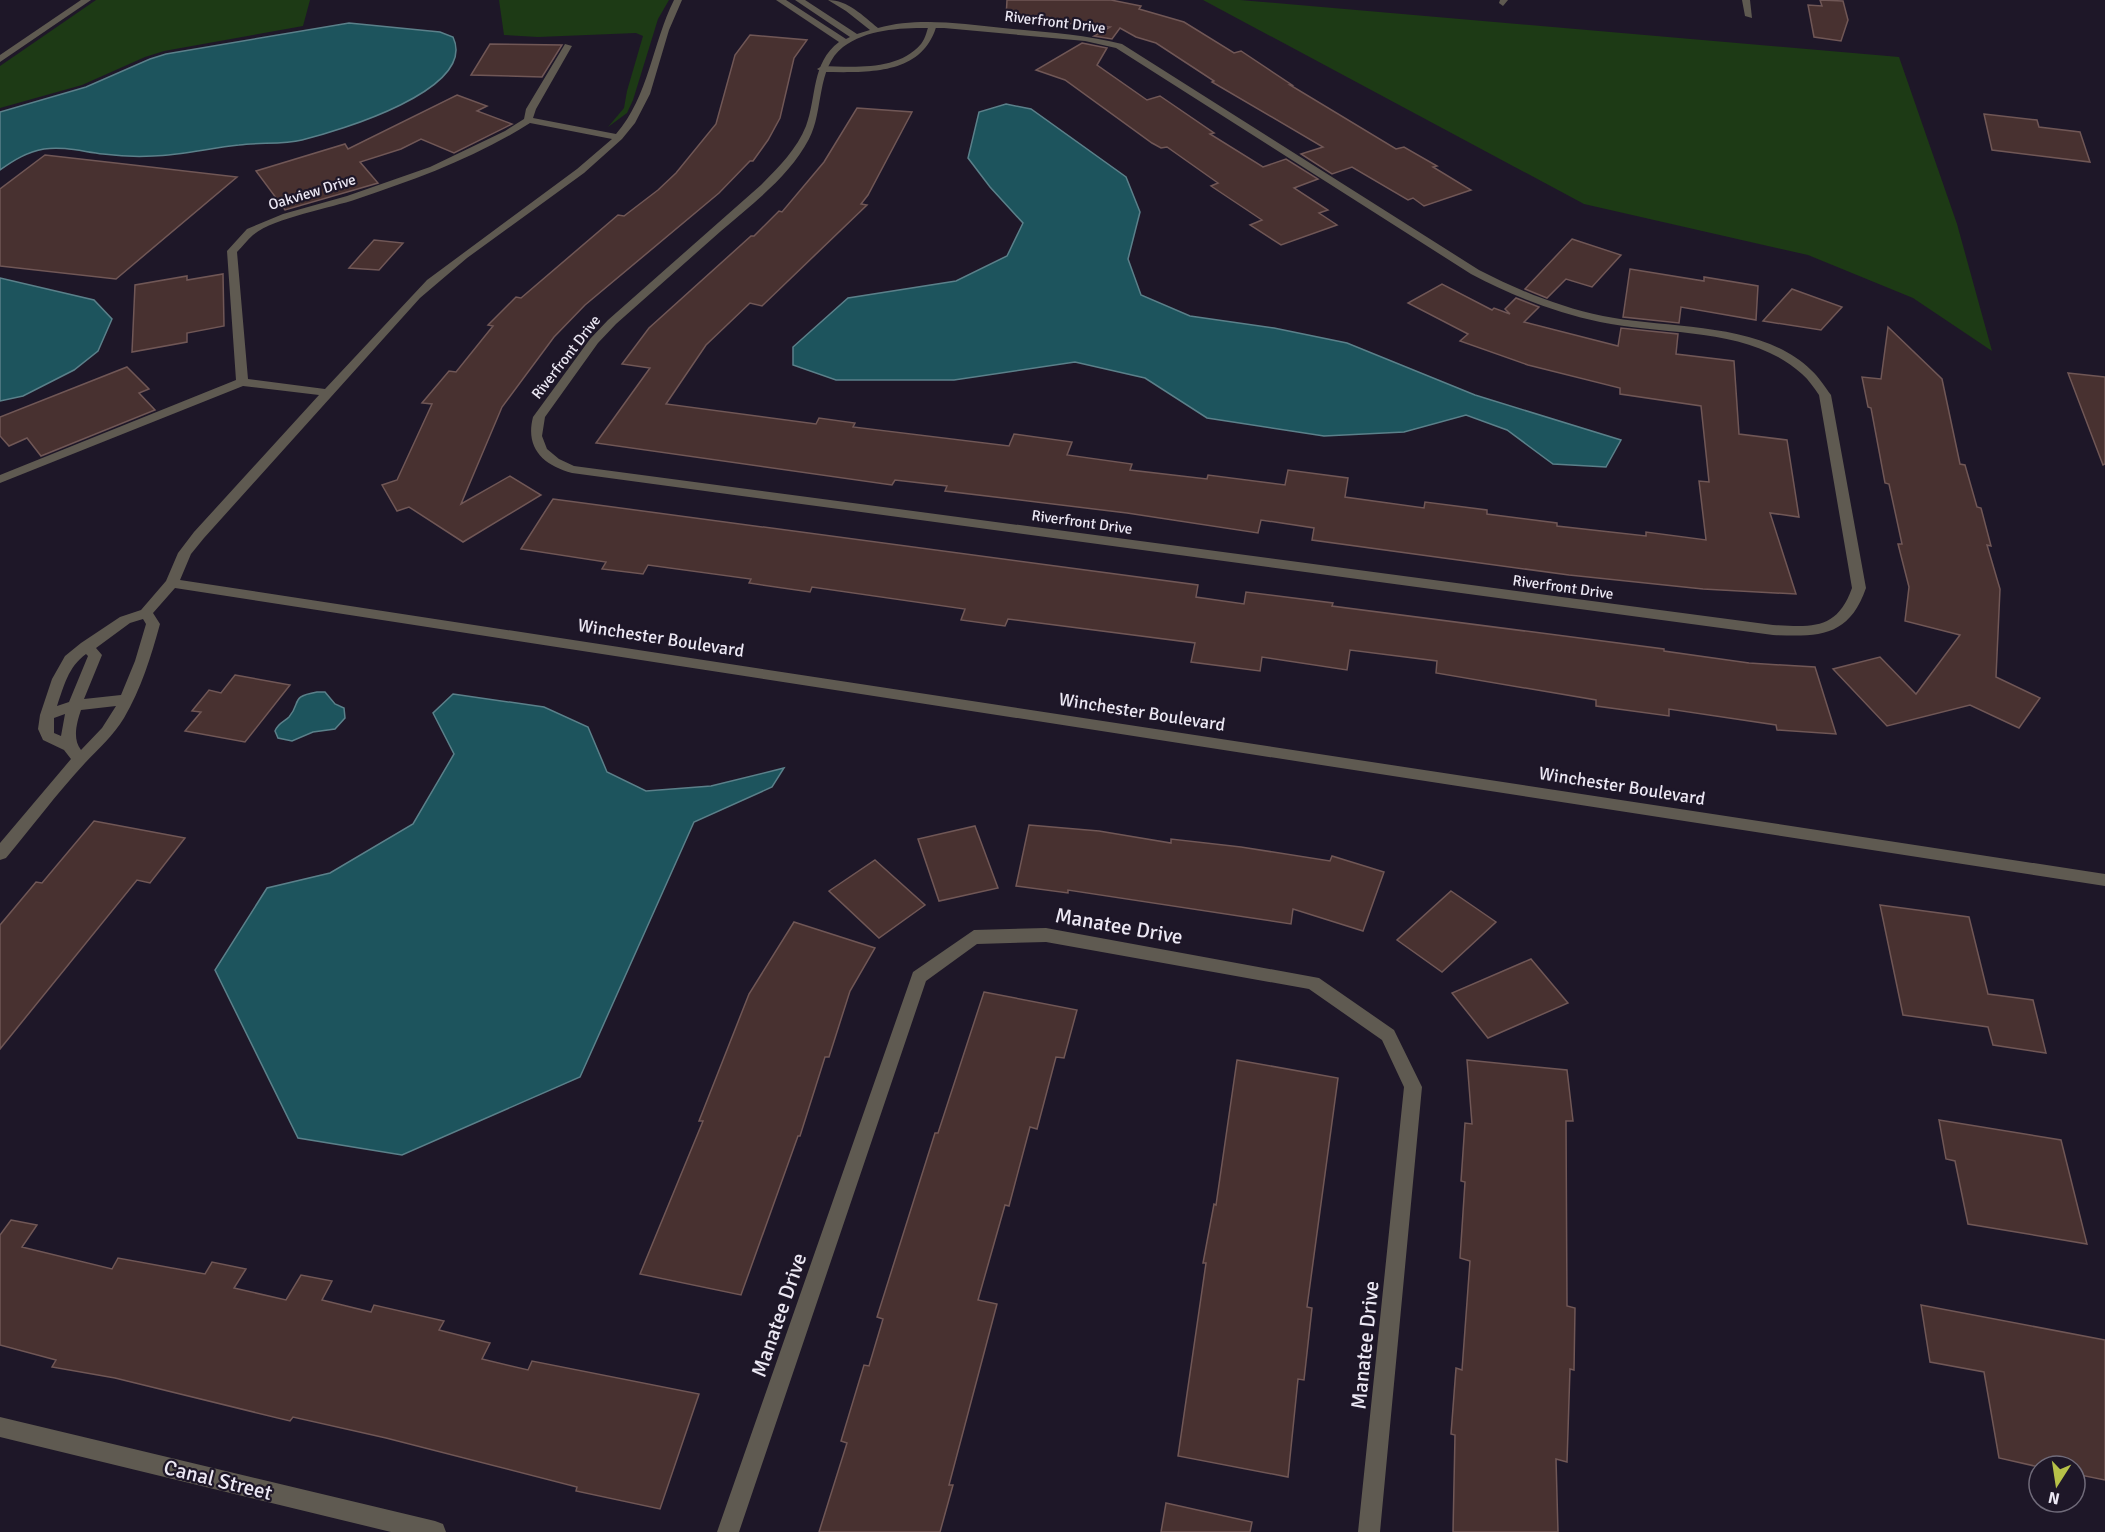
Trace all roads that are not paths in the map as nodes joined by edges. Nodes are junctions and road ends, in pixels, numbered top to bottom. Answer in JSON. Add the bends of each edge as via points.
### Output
{"nodes":[{"id":1,"x":87,"y":0,"type":"edge"},
{"id":2,"x":678,"y":0,"type":"edge"},
{"id":3,"x":780,"y":0,"type":"edge"},
{"id":4,"x":832,"y":0,"type":"edge"},
{"id":5,"x":1746,"y":0,"type":"edge"},
{"id":6,"x":805,"y":1,"type":"edge"},
{"id":7,"x":791,"y":7,"type":"junction"},
{"id":8,"x":1749,"y":16,"type":"dead end"},
{"id":9,"x":933,"y":24,"type":"junction"},
{"id":10,"x":876,"y":31,"type":"junction"},
{"id":11,"x":856,"y":37,"type":"junction"},
{"id":12,"x":843,"y":41,"type":"junction"},
{"id":13,"x":568,"y":46,"type":"dead end"},
{"id":14,"x":0,"y":60,"type":"edge"},
{"id":15,"x":822,"y":69,"type":"junction"},
{"id":16,"x":528,"y":120,"type":"junction"},
{"id":17,"x":619,"y":137,"type":"junction"},
{"id":18,"x":242,"y":382,"type":"junction"},
{"id":19,"x":328,"y":393,"type":"junction"},
{"id":20,"x":0,"y":479,"type":"edge"},
{"id":21,"x":172,"y":583,"type":"junction"},
{"id":22,"x":146,"y":613,"type":"junction"},
{"id":23,"x":87,"y":646,"type":"junction"},
{"id":24,"x":125,"y":700,"type":"junction"},
{"id":25,"x":77,"y":705,"type":"junction"},
{"id":26,"x":46,"y":715,"type":"junction"},
{"id":27,"x":69,"y":746,"type":"junction"},
{"id":28,"x":80,"y":759,"type":"junction"},
{"id":29,"x":0,"y":854,"type":"edge"},
{"id":30,"x":2105,"y":880,"type":"edge"},
{"id":31,"x":0,"y":1427,"type":"edge"},
{"id":32,"x":435,"y":1532,"type":"edge"},
{"id":33,"x":728,"y":1532,"type":"edge"},
{"id":34,"x":1369,"y":1532,"type":"edge"}],
"edges":[{"from":1,"to":14,"type":"street"},
{"from":2,"to":17,"type":"street","via":[[667,20],[643,100]]},
{"from":3,"to":7,"type":"street"},
{"from":4,"to":10,"type":"street"},
{"from":5,"to":8,"type":"street"},
{"from":6,"to":7,"type":"street"},
{"from":6,"to":11,"type":"street"},
{"from":7,"to":12,"type":"street"},
{"from":9,"to":10,"type":"street","name":"Riverfront Drive"},
{"from":9,"to":15,"type":"street","via":[[926,44],[910,58],[879,67]]},
{"from":9,"to":15,"type":"street","name":"Riverfront Drive","via":[[1084,38],[1119,46],[1499,285],[1615,322],[1756,342],[1783,353],[1816,379],[1825,395],[1859,588],[1847,614],[1833,624],[1805,631],[1773,630],[572,469],[550,459],[536,441],[539,417],[612,322],[756,196],[787,163],[812,122]]},
{"from":10,"to":11,"type":"street","name":"Riverfront Drive"},
{"from":11,"to":12,"type":"street","name":"Riverfront Drive"},
{"from":12,"to":15,"type":"street","name":"Riverfront Drive","via":[[833,48]]},
{"from":13,"to":16,"type":"street"},
{"from":16,"to":17,"type":"street"},
{"from":16,"to":18,"type":"street","name":"Oakview Drive","via":[[434,170],[287,216],[244,237],[232,251]]},
{"from":17,"to":19,"type":"street","via":[[579,172],[432,281]]},
{"from":18,"to":19,"type":"street"},
{"from":18,"to":20,"type":"street"},
{"from":19,"to":21,"type":"street","via":[[199,535],[185,553]]},
{"from":21,"to":22,"type":"street"},
{"from":21,"to":30,"type":"street","name":"Winchester Boulevard"},
{"from":22,"to":23,"type":"street","via":[[125,620]]},
{"from":22,"to":24,"type":"street","via":[[153,624],[149,642]]},
{"from":23,"to":25,"type":"street","via":[[95,655]]},
{"from":23,"to":26,"type":"street","via":[[70,659]]},
{"from":24,"to":25,"type":"street"},
{"from":24,"to":28,"type":"street","via":[[111,729]]},
{"from":25,"to":26,"type":"street"},
{"from":25,"to":27,"type":"street","via":[[67,734]]},
{"from":26,"to":27,"type":"street","via":[[48,736]]},
{"from":27,"to":28,"type":"street"},
{"from":28,"to":29,"type":"street"},
{"from":31,"to":32,"type":"street","name":"Canal Street"},
{"from":33,"to":34,"type":"street","name":"Manatee Drive","via":[[919,977],[974,937],[1046,935],[1313,983],[1388,1035],[1413,1087]]}]}
